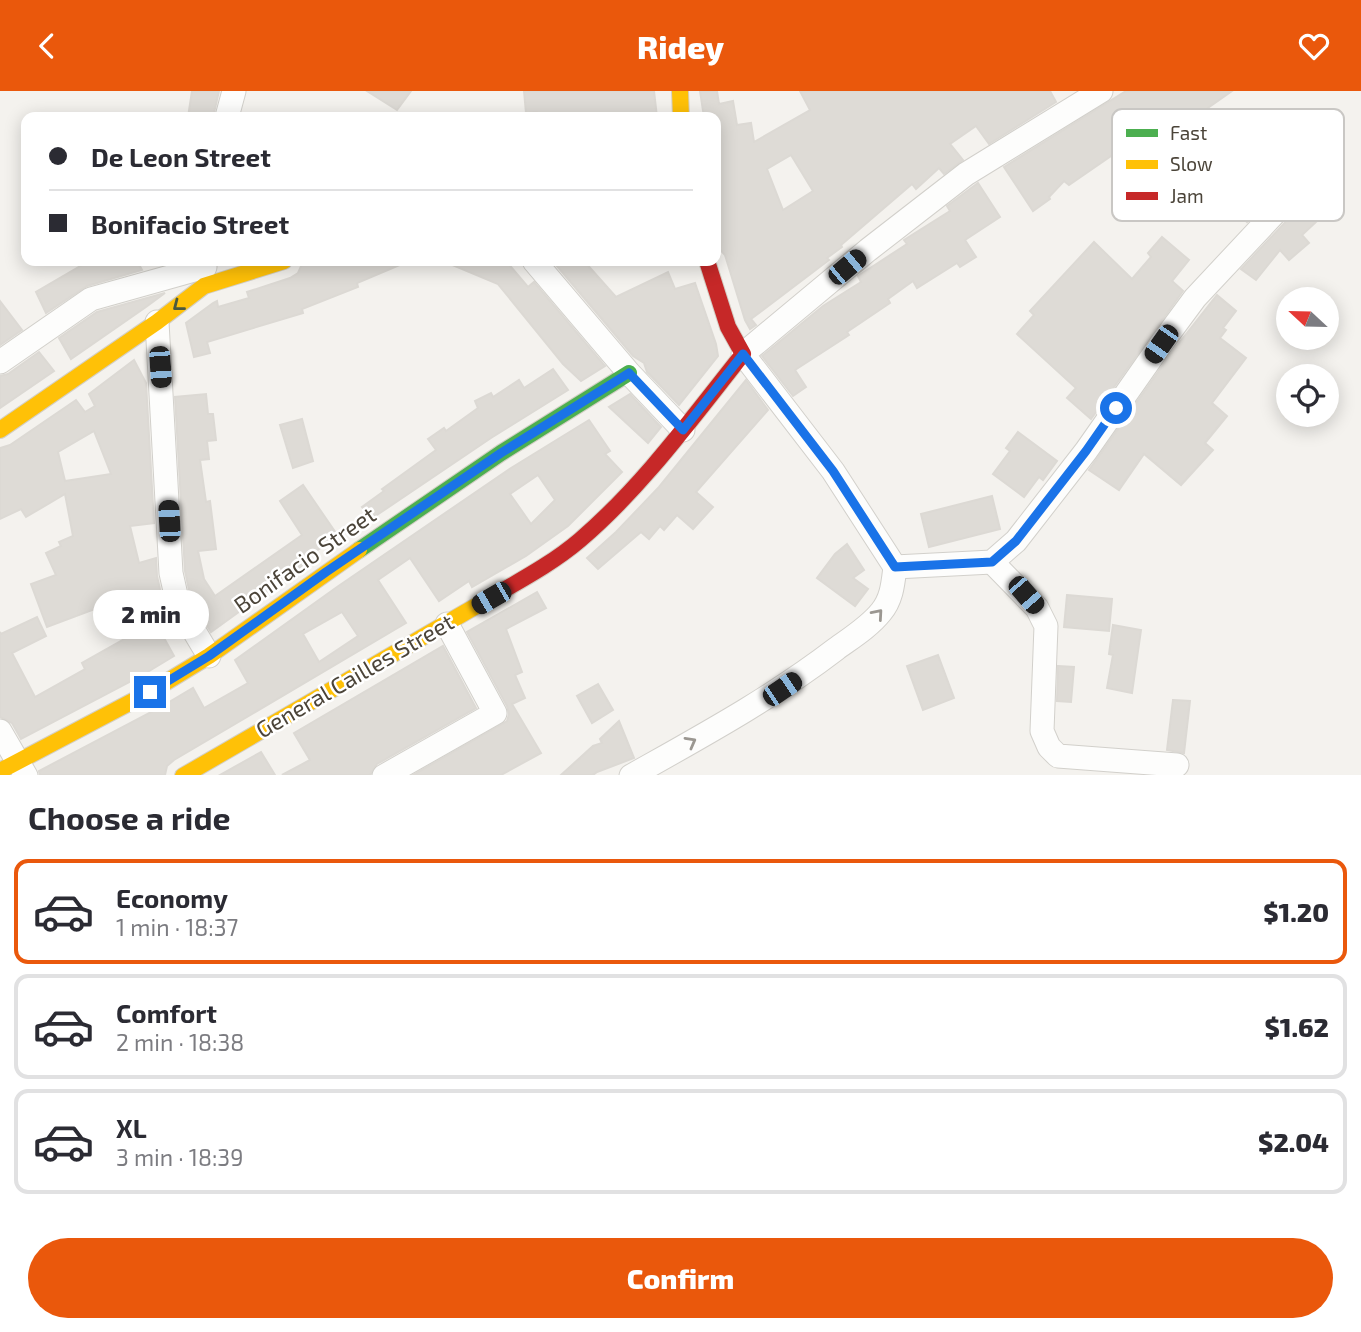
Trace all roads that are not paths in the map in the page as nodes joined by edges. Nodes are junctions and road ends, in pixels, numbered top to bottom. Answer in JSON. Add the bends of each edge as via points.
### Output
{"nodes":[{"id":1,"x":234,"y":91,"type":"edge"},
{"id":2,"x":680,"y":91,"type":"edge"},
{"id":3,"x":1101,"y":91,"type":"edge"},
{"id":4,"x":228,"y":112,"type":"edge"},
{"id":5,"x":681,"y":112,"type":"edge"},
{"id":6,"x":1267,"y":221,"type":"edge"},
{"id":7,"x":244,"y":266,"type":"edge"},
{"id":8,"x":538,"y":266,"type":"edge"},
{"id":9,"x":709,"y":266,"type":"edge"},
{"id":10,"x":205,"y":271,"type":"edge"},
{"id":11,"x":157,"y":322,"type":"junction"},
{"id":12,"x":743,"y":354,"type":"junction"},
{"id":13,"x":0,"y":362,"type":"edge"},
{"id":14,"x":629,"y":373,"type":"junction"},
{"id":15,"x":0,"y":430,"type":"edge"},
{"id":16,"x":683,"y":430,"type":"junction"},
{"id":17,"x":992,"y":562,"type":"junction"},
{"id":18,"x":895,"y":567,"type":"junction"},
{"id":19,"x":447,"y":624,"type":"junction"},
{"id":20,"x":209,"y":656,"type":"junction"},
{"id":21,"x":0,"y":731,"type":"edge"},
{"id":22,"x":1177,"y":765,"type":"dead end"},
{"id":23,"x":220,"y":766,"type":"edge"},
{"id":24,"x":1092,"y":767,"type":"edge"},
{"id":25,"x":15,"y":769,"type":"edge"},
{"id":26,"x":183,"y":775,"type":"edge"},
{"id":27,"x":384,"y":775,"type":"edge"},
{"id":28,"x":631,"y":775,"type":"edge"}],
"edges":[{"from":1,"to":4,"type":"street"},
{"from":2,"to":5,"type":"street"},
{"from":3,"to":12,"type":"street","name":"General Cailles Street","via":[[966,174]]},
{"from":6,"to":17,"type":"street","via":[[1195,299],[1086,451],[1016,541]]},
{"from":7,"to":10,"type":"street"},
{"from":8,"to":14,"type":"street"},
{"from":9,"to":12,"type":"street","via":[[728,327]]},
{"from":10,"to":11,"type":"street","one_way":true},
{"from":10,"to":13,"type":"street","via":[[91,299]]},
{"from":11,"to":15,"type":"street"},
{"from":11,"to":20,"type":"street","via":[[171,573],[178,604]]},
{"from":12,"to":16,"type":"street","name":"General Cailles Street"},
{"from":12,"to":18,"type":"street","via":[[833,471]]},
{"from":14,"to":16,"type":"street"},
{"from":14,"to":20,"type":"street","name":"Bonifacio Street","via":[[490,461]]},
{"from":16,"to":19,"type":"street","name":"General Cailles Street","via":[[616,506],[578,541]]},
{"from":17,"to":18,"type":"street"},
{"from":17,"to":24,"type":"street","via":[[1037,608],[1046,626],[1042,731],[1049,747],[1058,756]]},
{"from":28,"to":18,"type":"street","one_way":true,"via":[[762,702],[873,621],[892,591]]},
{"from":19,"to":23,"type":"street","name":"General Cailles Street"},
{"from":19,"to":27,"type":"street","via":[[495,713]]},
{"from":20,"to":25,"type":"street","name":"Bonifacio Street"},
{"from":21,"to":25,"type":"street"},
{"from":22,"to":24,"type":"street"},
{"from":23,"to":26,"type":"street","name":"General Cailles Street"}]}
